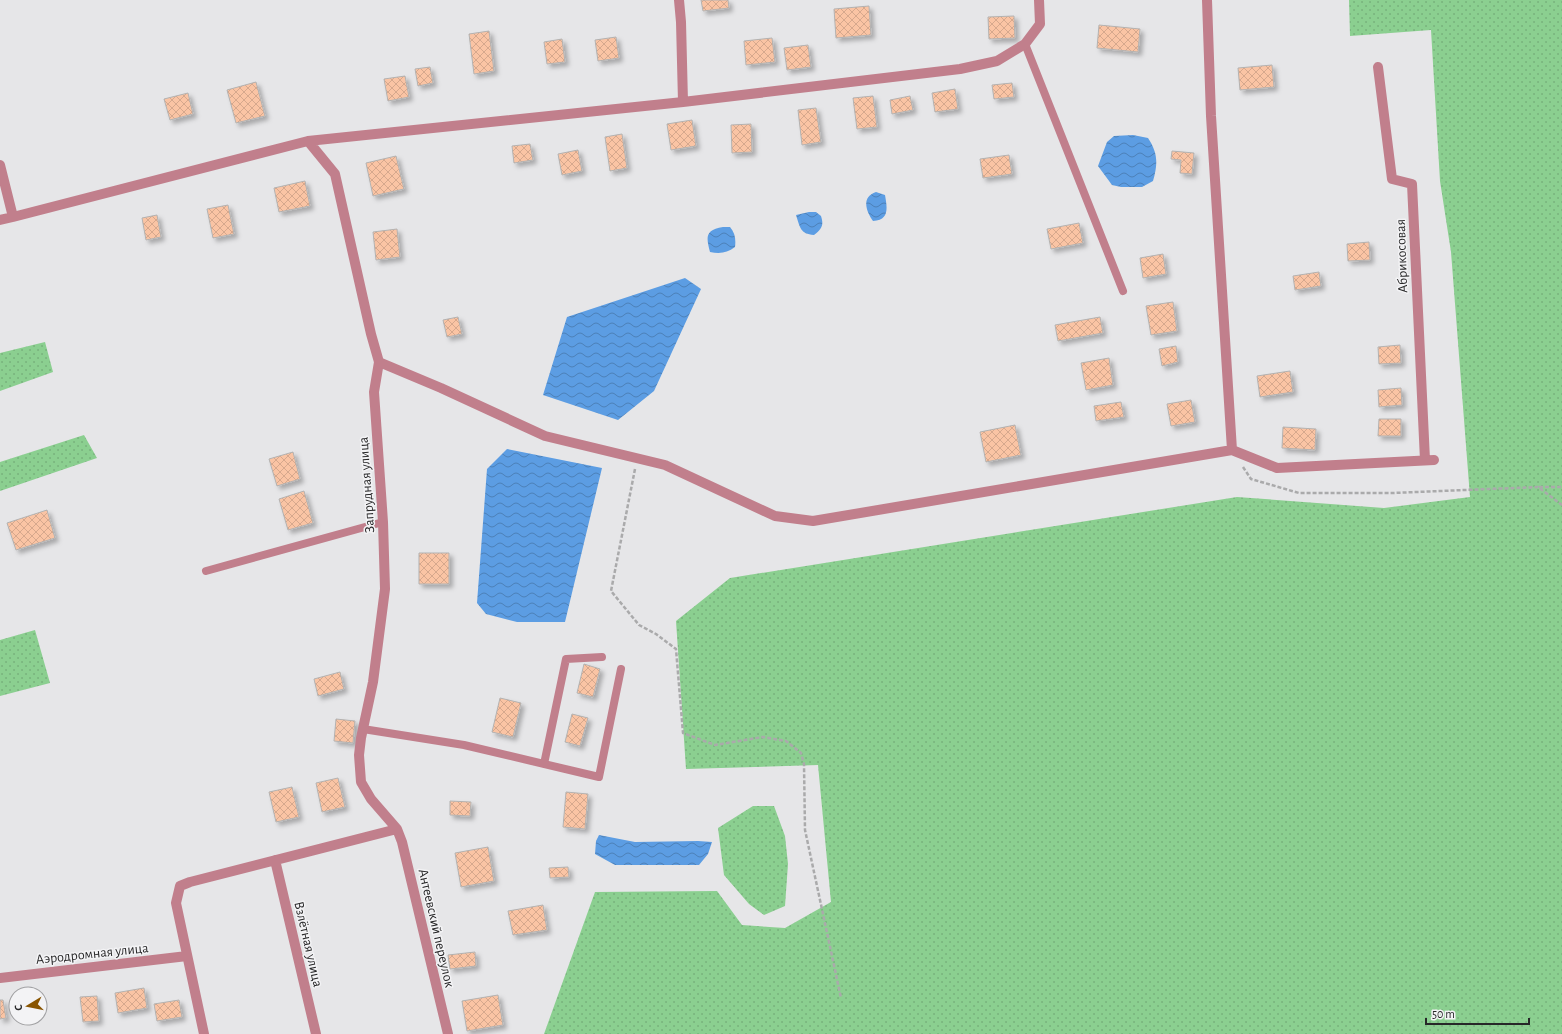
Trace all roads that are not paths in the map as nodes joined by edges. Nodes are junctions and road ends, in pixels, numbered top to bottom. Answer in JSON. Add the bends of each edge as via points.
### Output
{"nodes":[{"id":1,"x":679,"y":0,"type":"edge"},
{"id":2,"x":1039,"y":0,"type":"edge"},
{"id":3,"x":1207,"y":0,"type":"edge"},
{"id":4,"x":1025,"y":44,"type":"junction"},
{"id":5,"x":1378,"y":67,"type":"dead end"},
{"id":6,"x":682,"y":102,"type":"junction"},
{"id":7,"x":308,"y":141,"type":"junction"},
{"id":8,"x":0,"y":165,"type":"edge"},
{"id":9,"x":13,"y":217,"type":"junction"},
{"id":10,"x":0,"y":220,"type":"edge"},
{"id":11,"x":1123,"y":291,"type":"dead end"},
{"id":12,"x":379,"y":362,"type":"junction"},
{"id":13,"x":1232,"y":450,"type":"junction"},
{"id":14,"x":383,"y":522,"type":"junction"},
{"id":15,"x":206,"y":571,"type":"dead end"},
{"id":16,"x":602,"y":657,"type":"dead end"},
{"id":17,"x":622,"y":669,"type":"dead end"},
{"id":18,"x":363,"y":729,"type":"junction"},
{"id":19,"x":544,"y":764,"type":"junction"},
{"id":20,"x":397,"y":829,"type":"junction"},
{"id":21,"x":275,"y":860,"type":"junction"},
{"id":22,"x":187,"y":956,"type":"junction"},
{"id":23,"x":0,"y":978,"type":"edge"},
{"id":24,"x":204,"y":1034,"type":"edge"},
{"id":25,"x":316,"y":1034,"type":"edge"},
{"id":26,"x":448,"y":1034,"type":"edge"}],
"edges":[{"from":1,"to":6,"type":"street"},
{"from":2,"to":4,"type":"street","via":[[1040,24]]},
{"from":3,"to":13,"type":"street","via":[[1211,116]]},
{"from":4,"to":6,"type":"street","via":[[997,61],[960,69]]},
{"from":4,"to":11,"type":"lane"},
{"from":5,"to":13,"type":"street","name":"Абрикосовая","via":[[1392,179],[1412,184],[1430,460],[1277,468]]},
{"from":6,"to":7,"type":"street"},
{"from":7,"to":9,"type":"street"},
{"from":7,"to":12,"type":"street","name":"Запрудная улица","via":[[335,174]]},
{"from":8,"to":9,"type":"street"},
{"from":9,"to":10,"type":"street"},
{"from":12,"to":13,"type":"street","via":[[545,436],[665,465],[775,516],[813,521]]},
{"from":12,"to":14,"type":"street","name":"Запрудная улица","via":[[374,392]]},
{"from":14,"to":15,"type":"lane"},
{"from":14,"to":18,"type":"street","name":"Запрудная улица","via":[[385,589],[373,682]]},
{"from":16,"to":19,"type":"lane","via":[[566,659]]},
{"from":17,"to":19,"type":"lane","via":[[599,777]]},
{"from":18,"to":19,"type":"lane","via":[[464,745]]},
{"from":18,"to":20,"type":"street","name":"Запрудная улица","via":[[359,755],[361,782],[371,799]]},
{"from":20,"to":21,"type":"street"},
{"from":20,"to":26,"type":"street","name":"Антеевский переулок"},
{"from":21,"to":22,"type":"street","via":[[180,886],[176,903]]},
{"from":21,"to":25,"type":"street","name":"Взлётная улица"},
{"from":22,"to":23,"type":"street","name":"Аэродромная улица"},
{"from":22,"to":24,"type":"street"}]}
